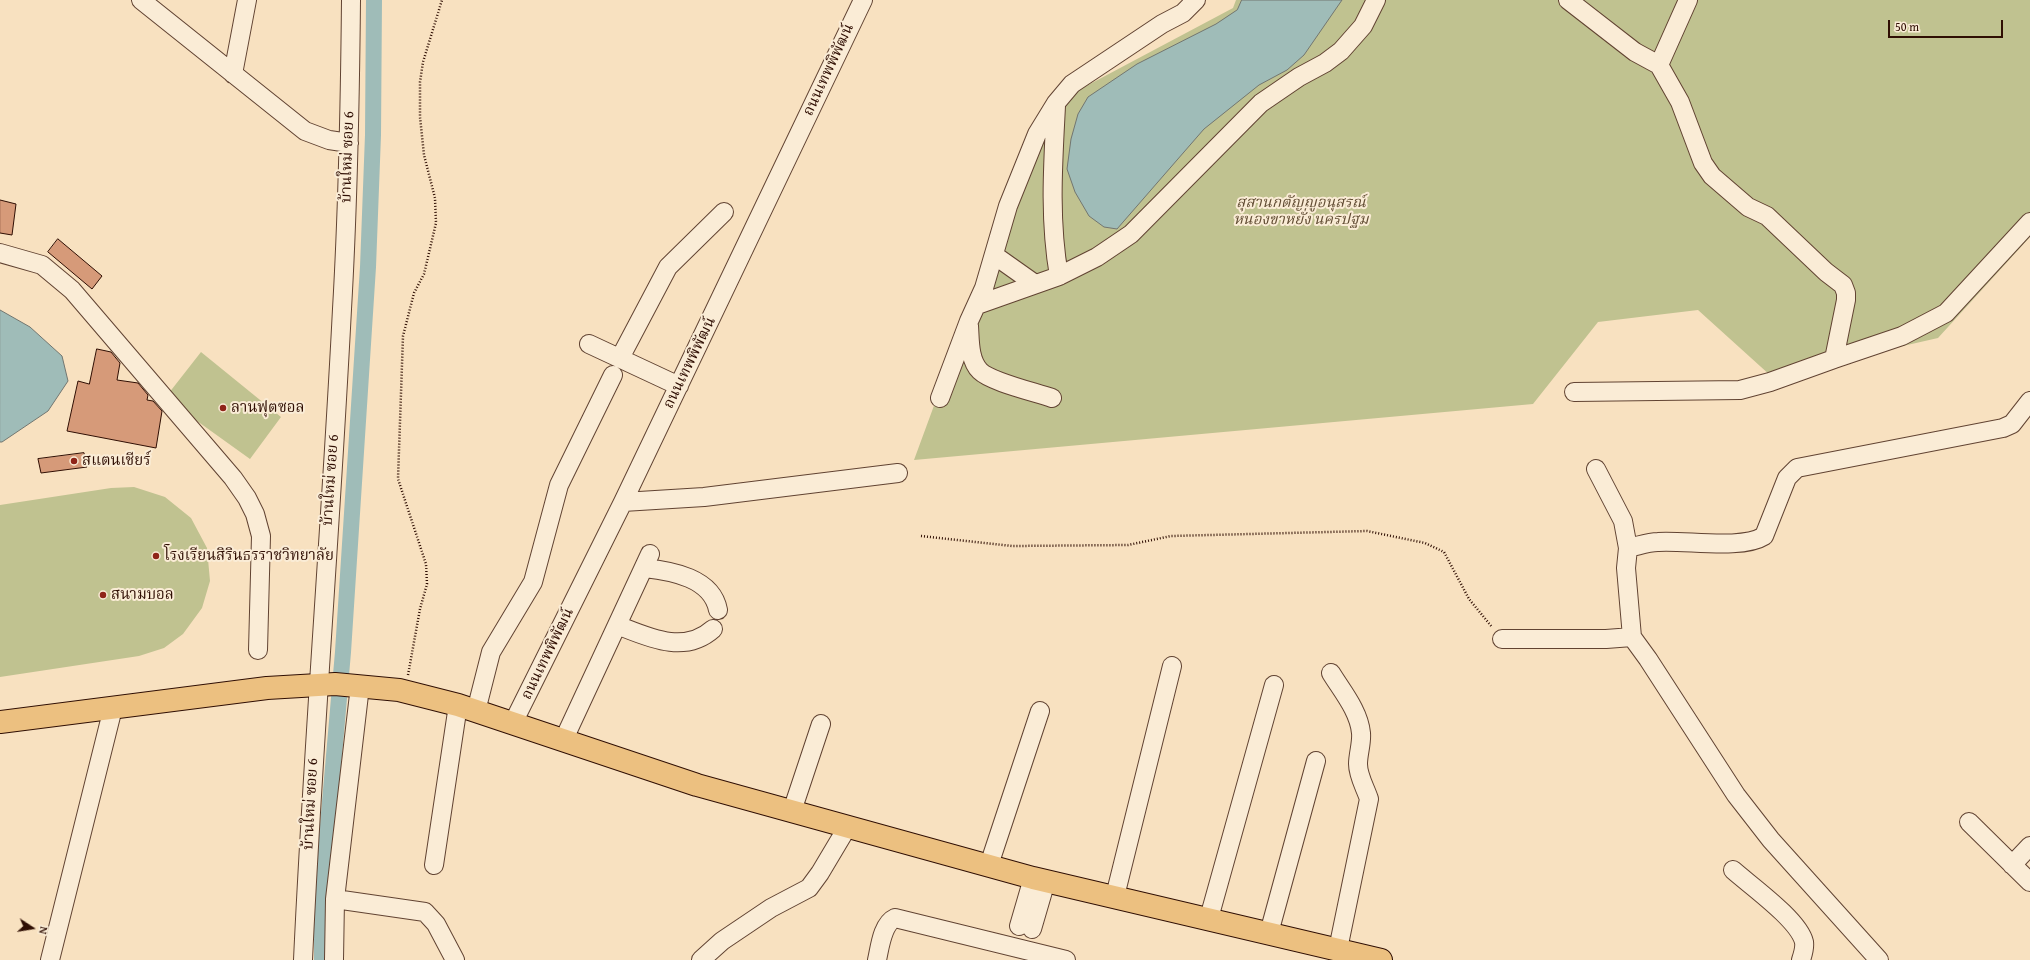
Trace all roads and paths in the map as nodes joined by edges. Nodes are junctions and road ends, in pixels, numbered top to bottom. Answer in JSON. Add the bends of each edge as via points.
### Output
{"nodes":[{"id":1,"x":141,"y":0,"type":"edge"},
{"id":2,"x":247,"y":0,"type":"edge"},
{"id":3,"x":351,"y":0,"type":"edge"},
{"id":4,"x":442,"y":0,"type":"edge"},
{"id":5,"x":862,"y":0,"type":"edge"},
{"id":6,"x":1196,"y":0,"type":"edge"},
{"id":7,"x":1376,"y":0,"type":"edge"},
{"id":8,"x":1568,"y":0,"type":"edge"},
{"id":9,"x":1688,"y":0,"type":"edge"},
{"id":10,"x":1659,"y":65,"type":"junction"},
{"id":11,"x":233,"y":74,"type":"junction"},
{"id":12,"x":1056,"y":103,"type":"junction"},
{"id":13,"x":349,"y":143,"type":"junction"},
{"id":14,"x":724,"y":212,"type":"dead end"},
{"id":15,"x":2030,"y":222,"type":"edge"},
{"id":16,"x":0,"y":252,"type":"edge"},
{"id":17,"x":994,"y":255,"type":"junction"},
{"id":18,"x":1060,"y":276,"type":"junction"},
{"id":19,"x":1035,"y":284,"type":"junction"},
{"id":20,"x":977,"y":305,"type":"junction"},
{"id":21,"x":969,"y":322,"type":"junction"},
{"id":22,"x":589,"y":344,"type":"dead end"},
{"id":23,"x":620,"y":358,"type":"junction"},
{"id":24,"x":1834,"y":359,"type":"junction"},
{"id":25,"x":613,"y":376,"type":"dead end"},
{"id":26,"x":679,"y":386,"type":"junction"},
{"id":27,"x":1574,"y":392,"type":"dead end"},
{"id":28,"x":940,"y":398,"type":"dead end"},
{"id":29,"x":1052,"y":398,"type":"dead end"},
{"id":30,"x":2030,"y":401,"type":"edge"},
{"id":31,"x":1596,"y":470,"type":"dead end"},
{"id":32,"x":898,"y":473,"type":"dead end"},
{"id":33,"x":623,"y":502,"type":"junction"},
{"id":34,"x":921,"y":536,"type":"dead end"},
{"id":35,"x":1628,"y":548,"type":"junction"},
{"id":36,"x":718,"y":610,"type":"dead end"},
{"id":37,"x":617,"y":625,"type":"junction"},
{"id":38,"x":713,"y":629,"type":"dead end"},
{"id":39,"x":1632,"y":637,"type":"junction"},
{"id":40,"x":1502,"y":639,"type":"joint"},
{"id":41,"x":258,"y":650,"type":"dead end"},
{"id":42,"x":1172,"y":666,"type":"dead end"},
{"id":43,"x":1331,"y":673,"type":"dead end"},
{"id":44,"x":340,"y":685,"type":"junction"},
{"id":45,"x":1274,"y":685,"type":"dead end"},
{"id":46,"x":405,"y":692,"type":"junction"},
{"id":47,"x":113,"y":708,"type":"junction"},
{"id":48,"x":467,"y":708,"type":"junction"},
{"id":49,"x":1040,"y":711,"type":"dead end"},
{"id":50,"x":0,"y":722,"type":"edge"},
{"id":51,"x":513,"y":723,"type":"junction"},
{"id":52,"x":821,"y":724,"type":"dead end"},
{"id":53,"x":564,"y":739,"type":"junction"},
{"id":54,"x":1316,"y":762,"type":"dead end"},
{"id":55,"x":792,"y":811,"type":"junction"},
{"id":56,"x":1969,"y":822,"type":"dead end"},
{"id":57,"x":848,"y":826,"type":"junction"},
{"id":58,"x":2030,"y":846,"type":"edge"},
{"id":59,"x":434,"y":865,"type":"dead end"},
{"id":60,"x":989,"y":865,"type":"junction"},
{"id":61,"x":2012,"y":865,"type":"junction"},
{"id":62,"x":1733,"y":870,"type":"dead end"},
{"id":63,"x":1039,"y":879,"type":"junction"},
{"id":64,"x":2030,"y":882,"type":"edge"},
{"id":65,"x":1115,"y":896,"type":"junction"},
{"id":66,"x":334,"y":899,"type":"junction"},
{"id":67,"x":1209,"y":918,"type":"junction"},
{"id":68,"x":1269,"y":933,"type":"junction"},
{"id":69,"x":1021,"y":943,"type":"edge"},
{"id":70,"x":1330,"y":952,"type":"edge"},
{"id":71,"x":50,"y":960,"type":"edge"},
{"id":72,"x":303,"y":960,"type":"edge"},
{"id":73,"x":334,"y":960,"type":"edge"},
{"id":74,"x":455,"y":960,"type":"edge"},
{"id":75,"x":702,"y":960,"type":"edge"},
{"id":76,"x":877,"y":960,"type":"edge"},
{"id":77,"x":1066,"y":960,"type":"edge"},
{"id":78,"x":1381,"y":960,"type":"edge"},
{"id":79,"x":1801,"y":960,"type":"edge"},
{"id":80,"x":1879,"y":960,"type":"edge"}],
"edges":[{"from":1,"to":11,"type":"street"},
{"from":2,"to":11,"type":"street"},
{"from":3,"to":13,"type":"street","name":"บ้านใหม่ ซอย 6"},
{"from":4,"to":46,"type":"path","via":[[422,62],[420,82],[424,155],[435,198],[436,223],[424,274],[414,293],[402,336],[398,479],[426,564],[427,584]]},
{"from":5,"to":26,"type":"street","name":"ถนนเทพพิพัฒน์"},
{"from":6,"to":12,"type":"street","via":[[1183,13],[1149,32],[1072,84]]},
{"from":7,"to":18,"type":"street","via":[[1363,26],[1341,51],[1325,64],[1299,77],[1261,103],[1132,234],[1097,257]]},
{"from":8,"to":10,"type":"street","via":[[1635,52]]},
{"from":9,"to":10,"type":"street"},
{"from":10,"to":24,"type":"street","via":[[1680,102],[1703,163],[1712,176],[1748,207],[1767,216],[1843,285],[1846,300]]},
{"from":11,"to":13,"type":"street","via":[[305,131],[329,140]]},
{"from":12,"to":17,"type":"street","via":[[1037,134],[1008,206]]},
{"from":12,"to":18,"type":"street","via":[[1052,180],[1053,240]]},
{"from":13,"to":44,"type":"street","name":"บ้านใหม่ ซอย 6","via":[[343,307]]},
{"from":14,"to":23,"type":"street","via":[[668,267]]},
{"from":15,"to":24,"type":"street","via":[[1946,313],[1902,336]]},
{"from":16,"to":41,"type":"street","via":[[42,265],[72,290],[233,478],[247,498],[261,536]]},
{"from":17,"to":19,"type":"street"},
{"from":17,"to":20,"type":"street"},
{"from":18,"to":19,"type":"street"},
{"from":19,"to":20,"type":"street"},
{"from":20,"to":21,"type":"street"},
{"from":21,"to":28,"type":"street"},
{"from":21,"to":29,"type":"street","via":[[971,351],[979,370],[990,377]]},
{"from":22,"to":23,"type":"street"},
{"from":23,"to":26,"type":"street"},
{"from":24,"to":27,"type":"street","via":[[1740,390]]},
{"from":25,"to":48,"type":"street","via":[[559,485],[533,582],[491,652]]},
{"from":26,"to":33,"type":"street","name":"ถนนเทพพิพัฒน์"},
{"from":30,"to":35,"type":"street","via":[[2012,424],[2002,428],[1797,468],[1787,478],[1764,536],[1756,541],[1657,542]]},
{"from":31,"to":35,"type":"street","via":[[1623,521]]},
{"from":32,"to":33,"type":"street","via":[[704,497]]},
{"from":33,"to":51,"type":"street","name":"ถนนเทพพิพัฒน์"},
{"from":34,"to":40,"type":"path","via":[[1012,546],[1128,545],[1172,536],[1367,530],[1425,543],[1444,552],[1469,599]]},
{"from":35,"to":39,"type":"street","via":[[1626,568]]},
{"from":36,"to":37,"type":"street","via":[[717,603],[709,591],[695,581],[648,561]]},
{"from":37,"to":38,"type":"street","via":[[648,637],[685,643],[698,639]]},
{"from":37,"to":53,"type":"street"},
{"from":39,"to":40,"type":"street","via":[[1606,640]]},
{"from":39,"to":80,"type":"street","via":[[1736,795],[1771,840]]},
{"from":42,"to":65,"type":"street"},
{"from":43,"to":70,"type":"street","via":[[1356,713],[1361,734],[1358,765],[1360,778],[1369,799]]},
{"from":44,"to":46,"type":"main road"},
{"from":44,"to":47,"type":"main road","via":[[267,688]]},
{"from":44,"to":66,"type":"street"},
{"from":44,"to":72,"type":"street","name":"บ้านใหม่ ซอย 6"},
{"from":45,"to":67,"type":"street"},
{"from":46,"to":48,"type":"main road"},
{"from":47,"to":50,"type":"main road"},
{"from":47,"to":71,"type":"street"},
{"from":48,"to":51,"type":"main road"},
{"from":48,"to":59,"type":"street"},
{"from":49,"to":60,"type":"street"},
{"from":51,"to":53,"type":"main road"},
{"from":52,"to":55,"type":"street"},
{"from":53,"to":55,"type":"main road","via":[[698,785]]},
{"from":54,"to":68,"type":"street"},
{"from":55,"to":57,"type":"main road"},
{"from":56,"to":61,"type":"street"},
{"from":57,"to":60,"type":"main road"},
{"from":57,"to":75,"type":"street","via":[[808,888],[771,908],[722,941]]},
{"from":58,"to":61,"type":"street"},
{"from":60,"to":63,"type":"main road"},
{"from":61,"to":64,"type":"street"},
{"from":62,"to":79,"type":"street","via":[[1791,920],[1804,941]]},
{"from":63,"to":65,"type":"main road"},
{"from":63,"to":69,"type":"street"},
{"from":65,"to":67,"type":"main road"},
{"from":66,"to":73,"type":"street"},
{"from":66,"to":74,"type":"street","via":[[424,912],[436,924]]},
{"from":67,"to":68,"type":"main road"},
{"from":68,"to":70,"type":"main road"},
{"from":69,"to":76,"type":"street","via":[[895,918],[890,920],[886,927]]},
{"from":69,"to":77,"type":"street"},
{"from":70,"to":78,"type":"main road"}]}
